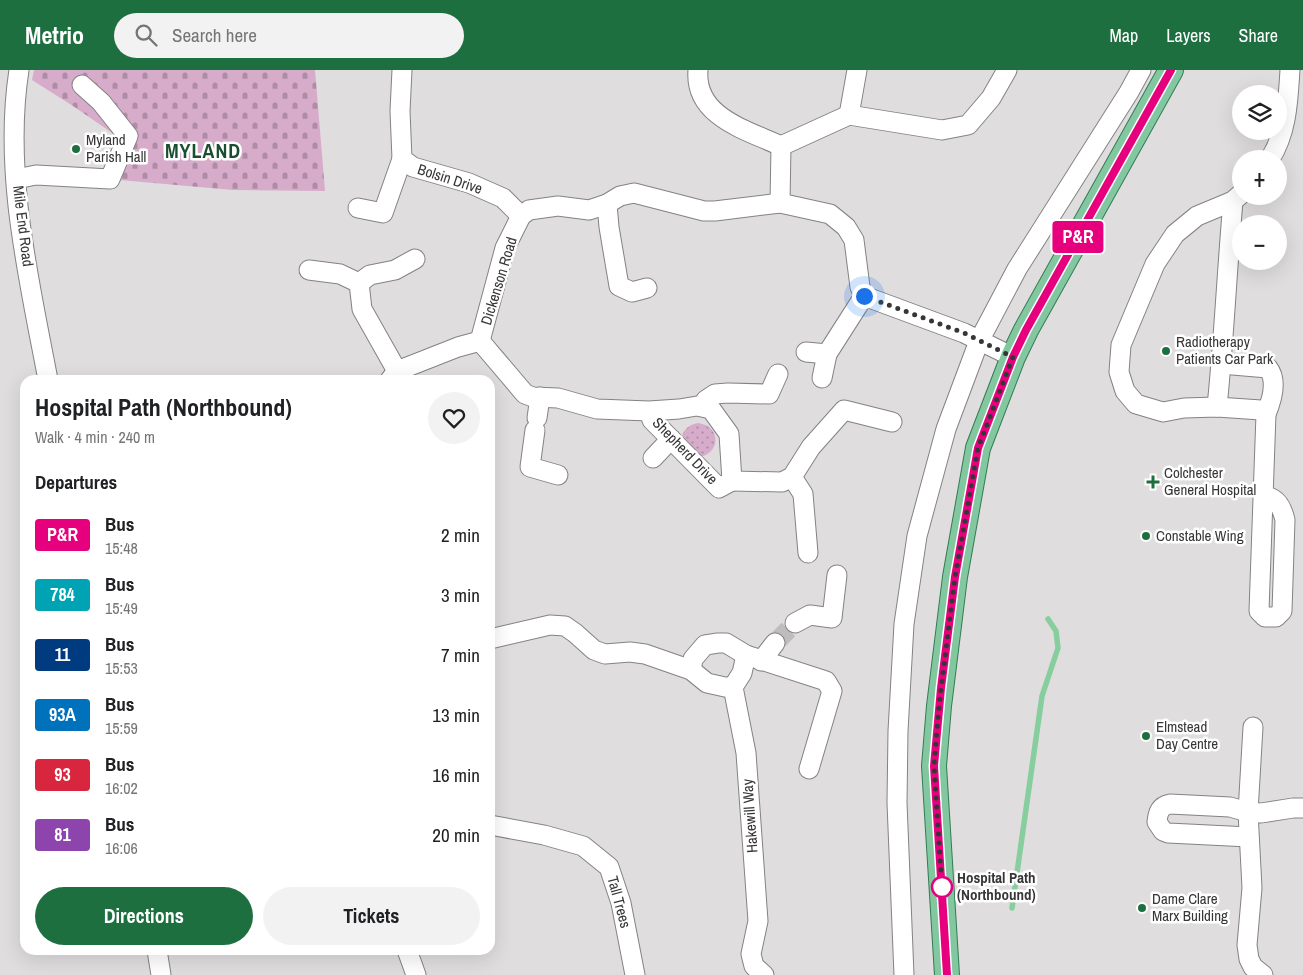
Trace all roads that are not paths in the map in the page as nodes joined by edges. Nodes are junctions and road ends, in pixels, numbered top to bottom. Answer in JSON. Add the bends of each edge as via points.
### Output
{"nodes":[{"id":1,"x":19,"y":70,"type":"edge"},
{"id":2,"x":402,"y":70,"type":"edge"},
{"id":3,"x":698,"y":70,"type":"edge"},
{"id":4,"x":857,"y":70,"type":"edge"},
{"id":5,"x":1007,"y":70,"type":"edge"},
{"id":6,"x":1141,"y":70,"type":"edge"},
{"id":7,"x":1171,"y":70,"type":"edge"},
{"id":8,"x":1290,"y":70,"type":"edge"},
{"id":9,"x":82,"y":85,"type":"dead end"},
{"id":10,"x":849,"y":115,"type":"junction"},
{"id":11,"x":781,"y":146,"type":"junction"},
{"id":12,"x":1275,"y":150,"type":"edge"},
{"id":13,"x":402,"y":159,"type":"junction"},
{"id":14,"x":16,"y":179,"type":"junction"},
{"id":15,"x":1232,"y":200,"type":"edge"},
{"id":16,"x":780,"y":203,"type":"junction"},
{"id":17,"x":607,"y":204,"type":"junction"},
{"id":18,"x":1236,"y":205,"type":"edge"},
{"id":19,"x":358,"y":208,"type":"dead end"},
{"id":20,"x":521,"y":216,"type":"junction"},
{"id":21,"x":416,"y":259,"type":"dead end"},
{"id":22,"x":309,"y":270,"type":"dead end"},
{"id":23,"x":359,"y":283,"type":"junction"},
{"id":24,"x":648,"y":288,"type":"dead end"},
{"id":25,"x":864,"y":296,"type":"junction"},
{"id":26,"x":480,"y":341,"type":"junction"},
{"id":27,"x":979,"y":341,"type":"junction"},
{"id":28,"x":806,"y":352,"type":"dead end"},
{"id":29,"x":827,"y":354,"type":"junction"},
{"id":30,"x":1013,"y":357,"type":"junction"},
{"id":31,"x":1221,"y":364,"type":"junction"},
{"id":32,"x":778,"y":374,"type":"dead end"},
{"id":33,"x":47,"y":375,"type":"edge"},
{"id":34,"x":394,"y":375,"type":"edge"},
{"id":35,"x":822,"y":378,"type":"dead end"},
{"id":36,"x":540,"y":397,"type":"junction"},
{"id":37,"x":706,"y":407,"type":"junction"},
{"id":38,"x":1217,"y":407,"type":"junction"},
{"id":39,"x":649,"y":411,"type":"junction"},
{"id":40,"x":1266,"y":414,"type":"junction"},
{"id":41,"x":892,"y":422,"type":"dead end"},
{"id":42,"x":670,"y":439,"type":"junction"},
{"id":43,"x":653,"y":458,"type":"dead end"},
{"id":44,"x":558,"y":476,"type":"dead end"},
{"id":45,"x":792,"y":477,"type":"junction"},
{"id":46,"x":732,"y":481,"type":"junction"},
{"id":47,"x":1263,"y":496,"type":"junction"},
{"id":48,"x":808,"y":553,"type":"dead end"},
{"id":49,"x":837,"y":575,"type":"dead end"},
{"id":50,"x":795,"y":623,"type":"tunnel mouth"},
{"id":51,"x":495,"y":638,"type":"edge"},
{"id":52,"x":775,"y":643,"type":"tunnel mouth"},
{"id":53,"x":753,"y":658,"type":"junction"},
{"id":54,"x":691,"y":670,"type":"junction"},
{"id":55,"x":733,"y":687,"type":"junction"},
{"id":56,"x":1253,"y":728,"type":"dead end"},
{"id":57,"x":809,"y":769,"type":"dead end"},
{"id":58,"x":1303,"y":808,"type":"edge"},
{"id":59,"x":1248,"y":812,"type":"junction"},
{"id":60,"x":495,"y":826,"type":"edge"},
{"id":61,"x":1249,"y":837,"type":"junction"},
{"id":62,"x":158,"y":955,"type":"edge"},
{"id":63,"x":409,"y":955,"type":"edge"},
{"id":64,"x":161,"y":975,"type":"edge"},
{"id":65,"x":416,"y":975,"type":"edge"},
{"id":66,"x":635,"y":975,"type":"edge"},
{"id":67,"x":764,"y":975,"type":"edge"},
{"id":68,"x":904,"y":975,"type":"edge"},
{"id":69,"x":947,"y":975,"type":"edge"},
{"id":70,"x":1263,"y":975,"type":"edge"}],
"edges":[{"from":1,"to":14,"type":"street","name":"Mile End Road","via":[[14,129]]},
{"from":2,"to":13,"type":"street","name":"Bolsin Drive"},
{"from":3,"to":11,"type":"street","via":[[703,99],[718,116]]},
{"from":4,"to":10,"type":"street"},
{"from":5,"to":10,"type":"street","via":[[991,98],[968,125],[942,130]]},
{"from":6,"to":27,"type":"street","via":[[1016,269]]},
{"from":7,"to":30,"type":"main road"},
{"from":8,"to":12,"type":"street","via":[[1287,116]]},
{"from":9,"to":14,"type":"street","via":[[101,102],[128,136],[110,180],[36,175]]},
{"from":10,"to":11,"type":"street"},
{"from":11,"to":16,"type":"street"},
{"from":13,"to":19,"type":"street","via":[[383,213]]},
{"from":13,"to":20,"type":"street","name":"Bolsin Drive","via":[[412,167],[470,183],[503,198]]},
{"from":14,"to":33,"type":"street","name":"Mile End Road","via":[[21,230]]},
{"from":15,"to":38,"type":"street","via":[[1197,216],[1175,234],[1155,264],[1122,345],[1119,372],[1125,391],[1136,404],[1162,412]]},
{"from":16,"to":17,"type":"street","via":[[715,211],[634,193],[620,196]]},
{"from":16,"to":25,"type":"street","via":[[830,214],[846,227],[854,240]]},
{"from":17,"to":20,"type":"street","via":[[589,210],[558,206],[529,210]]},
{"from":17,"to":24,"type":"street","via":[[619,286],[632,292]]},
{"from":18,"to":31,"type":"street"},
{"from":20,"to":26,"type":"street","name":"Dickenson Road","via":[[505,248]]},
{"from":21,"to":23,"type":"street","via":[[395,270],[370,275]]},
{"from":22,"to":23,"type":"street","via":[[340,274]]},
{"from":23,"to":34,"type":"street","via":[[362,309]]},
{"from":25,"to":27,"type":"street"},
{"from":25,"to":29,"type":"street"},
{"from":26,"to":34,"type":"street","name":"Dickenson Road","via":[[458,347]]},
{"from":26,"to":36,"type":"street","name":"Shepherd Drive","via":[[525,394]]},
{"from":27,"to":30,"type":"street"},
{"from":27,"to":68,"type":"street","via":[[946,429],[917,536],[904,624],[897,803]]},
{"from":28,"to":29,"type":"street"},
{"from":29,"to":35,"type":"street"},
{"from":30,"to":69,"type":"main road","via":[[978,448],[955,577],[939,706],[934,766]]},
{"from":31,"to":38,"type":"street"},
{"from":31,"to":40,"type":"street","via":[[1268,368],[1273,375],[1272,400]]},
{"from":32,"to":37,"type":"street","via":[[769,394],[714,394],[706,400]]},
{"from":36,"to":39,"type":"street","name":"Shepherd Drive","via":[[558,398],[597,409]]},
{"from":36,"to":44,"type":"street","via":[[530,466]]},
{"from":37,"to":39,"type":"street","name":"Shepherd Drive"},
{"from":37,"to":46,"type":"street","name":"Shepherd Drive","via":[[730,434]]},
{"from":38,"to":40,"type":"street","via":[[1261,410]]},
{"from":39,"to":42,"type":"street","name":"Shepherd Drive","via":[[652,420]]},
{"from":40,"to":47,"type":"street"},
{"from":41,"to":45,"type":"street","via":[[844,410],[811,447]]},
{"from":42,"to":43,"type":"street"},
{"from":42,"to":46,"type":"street","name":"Shepherd Drive","via":[[719,488]]},
{"from":45,"to":46,"type":"street","via":[[782,482]]},
{"from":45,"to":48,"type":"street","via":[[803,494]]},
{"from":47,"to":47,"type":"street","via":[[1259,611],[1265,617],[1276,617],[1282,611],[1285,520],[1279,503]]},
{"from":49,"to":50,"type":"street","via":[[832,618],[810,615]]},
{"from":51,"to":54,"type":"street","via":[[550,625],[565,626],[599,652],[645,654]]},
{"from":52,"to":53,"type":"street"},
{"from":53,"to":54,"type":"street","via":[[726,643],[705,645],[693,659]]},
{"from":53,"to":55,"type":"street"},
{"from":53,"to":57,"type":"street","via":[[826,681],[832,690]]},
{"from":54,"to":55,"type":"street","via":[[707,683]]},
{"from":55,"to":67,"type":"street","name":"Hakewill Way","via":[[746,753],[758,921],[751,954],[754,966]]},
{"from":56,"to":59,"type":"street"},
{"from":58,"to":59,"type":"street"},
{"from":59,"to":61,"type":"street"},
{"from":59,"to":61,"type":"street","via":[[1230,807],[1170,804],[1158,812],[1157,822],[1168,833]]},
{"from":60,"to":66,"type":"street","name":"Tall Trees","via":[[584,846],[609,867],[621,903]]},
{"from":61,"to":70,"type":"street","via":[[1252,888],[1247,946],[1253,967]]},
{"from":62,"to":64,"type":"street"},
{"from":63,"to":65,"type":"street"}]}
